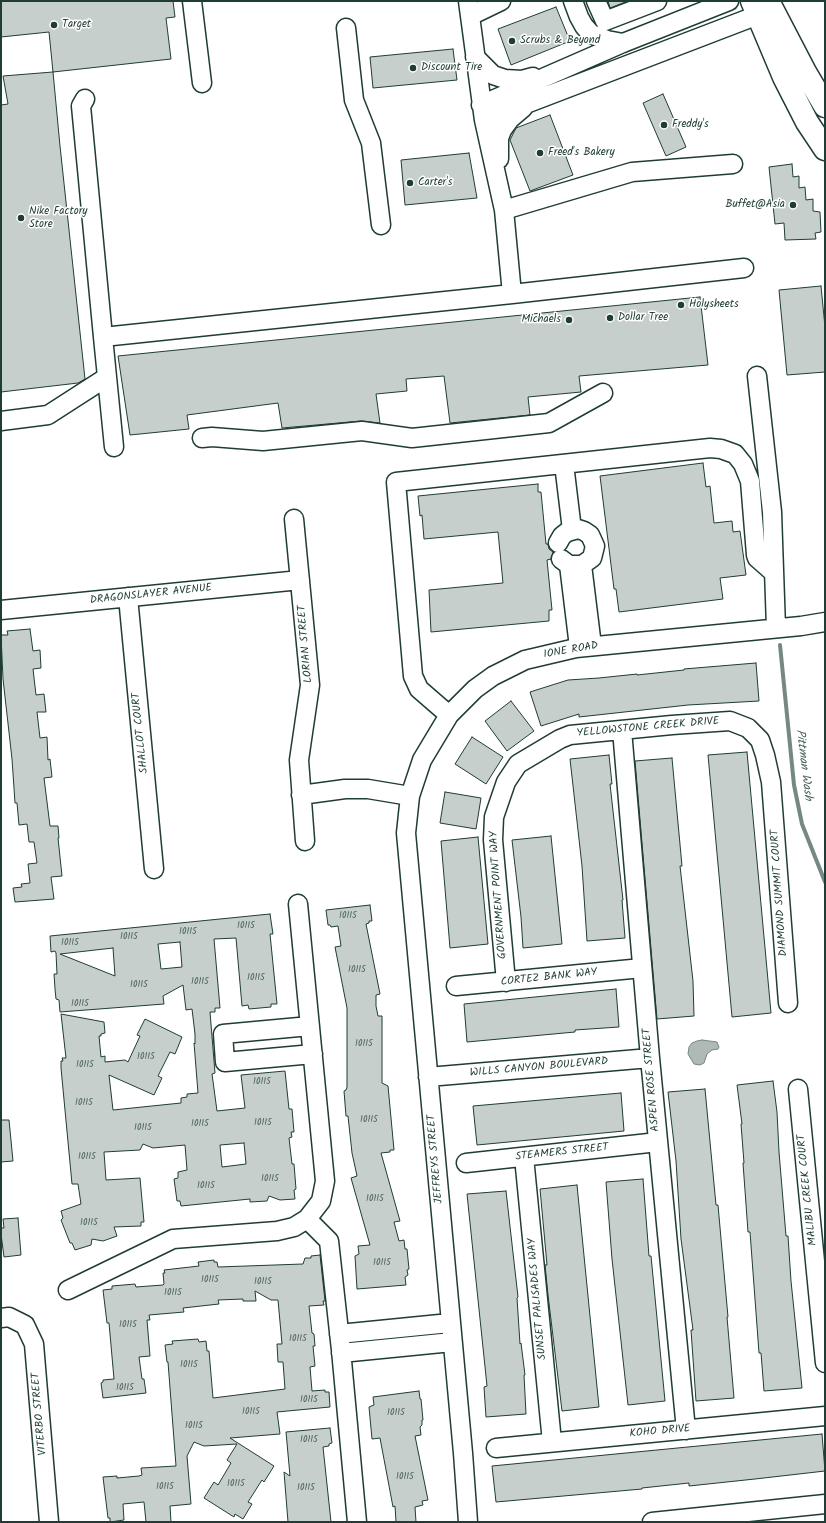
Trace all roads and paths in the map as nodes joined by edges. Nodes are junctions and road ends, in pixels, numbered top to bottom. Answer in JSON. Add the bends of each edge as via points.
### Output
{"nodes":[{"id":1,"x":192,"y":1,"type":"edge"},
{"id":2,"x":501,"y":1,"type":"edge"},
{"id":3,"x":573,"y":1,"type":"edge"},
{"id":4,"x":596,"y":1,"type":"edge"},
{"id":5,"x":657,"y":1,"type":"edge"},
{"id":6,"x":729,"y":1,"type":"edge"},
{"id":7,"x":785,"y":1,"type":"edge"},
{"id":8,"x":759,"y":6,"type":"edge"},
{"id":9,"x":469,"y":8,"type":"edge"},
{"id":10,"x":346,"y":28,"type":"dead end"},
{"id":11,"x":623,"y":43,"type":"junction"},
{"id":12,"x":475,"y":57,"type":"junction"},
{"id":13,"x":585,"y":60,"type":"junction"},
{"id":14,"x":202,"y":83,"type":"dead end"},
{"id":15,"x":825,"y":84,"type":"edge"},
{"id":16,"x":85,"y":99,"type":"dead end"},
{"id":17,"x":528,"y":103,"type":"junction"},
{"id":18,"x":825,"y":106,"type":"edge"},
{"id":19,"x":482,"y":113,"type":"junction"},
{"id":20,"x":825,"y":149,"type":"edge"},
{"id":21,"x":733,"y":164,"type":"dead end"},
{"id":22,"x":497,"y":180,"type":"junction"},
{"id":23,"x":504,"y":210,"type":"junction"},
{"id":24,"x":381,"y":225,"type":"dead end"},
{"id":25,"x":744,"y":268,"type":"dead end"},
{"id":26,"x":512,"y":294,"type":"junction"},
{"id":27,"x":103,"y":337,"type":"junction"},
{"id":28,"x":756,"y":376,"type":"dead end"},
{"id":29,"x":107,"y":377,"type":"junction"},
{"id":30,"x":603,"y":393,"type":"dead end"},
{"id":31,"x":1,"y":421,"type":"edge"},
{"id":32,"x":202,"y":438,"type":"dead end"},
{"id":33,"x":114,"y":447,"type":"dead end"},
{"id":34,"x":564,"y":464,"type":"junction"},
{"id":35,"x":294,"y":519,"type":"dead end"},
{"id":36,"x":572,"y":530,"type":"junction"},
{"id":37,"x":568,"y":558,"type":"junction"},
{"id":38,"x":774,"y":573,"type":"junction"},
{"id":39,"x":300,"y":580,"type":"junction"},
{"id":40,"x":128,"y":597,"type":"junction"},
{"id":41,"x":1,"y":610,"type":"edge"},
{"id":42,"x":825,"y":622,"type":"edge"},
{"id":43,"x":776,"y":628,"type":"junction"},
{"id":44,"x":585,"y":647,"type":"junction"},
{"id":45,"x":449,"y":715,"type":"junction"},
{"id":46,"x":622,"y":730,"type":"junction"},
{"id":47,"x":518,"y":764,"type":"joint"},
{"id":48,"x":771,"y":782,"type":"joint"},
{"id":49,"x":301,"y":795,"type":"junction"},
{"id":50,"x":410,"y":796,"type":"junction"},
{"id":51,"x":305,"y":841,"type":"dead end"},
{"id":52,"x":154,"y":869,"type":"dead end"},
{"id":53,"x":298,"y":904,"type":"dead end"},
{"id":54,"x":642,"y":968,"type":"junction"},
{"id":55,"x":506,"y":982,"type":"junction"},
{"id":56,"x":456,"y":986,"type":"dead end"},
{"id":57,"x":788,"y":1003,"type":"dead end"},
{"id":58,"x":310,"y":1026,"type":"junction"},
{"id":59,"x":313,"y":1054,"type":"junction"},
{"id":60,"x":650,"y":1058,"type":"junction"},
{"id":61,"x":428,"y":1078,"type":"junction"},
{"id":62,"x":798,"y":1088,"type":"dead end"},
{"id":63,"x":658,"y":1142,"type":"junction"},
{"id":64,"x":524,"y":1157,"type":"junction"},
{"id":65,"x":466,"y":1163,"type":"dead end"},
{"id":66,"x":307,"y":1219,"type":"junction"},
{"id":67,"x":68,"y":1290,"type":"dead end"},
{"id":68,"x":5,"y":1317,"type":"edge"},
{"id":69,"x":450,"y":1323,"type":"junction"},
{"id":70,"x":383,"y":1330,"type":"junction"},
{"id":71,"x":339,"y":1334,"type":"junction"},
{"id":72,"x":452,"y":1342,"type":"junction"},
{"id":73,"x":384,"y":1349,"type":"junction"},
{"id":74,"x":341,"y":1353,"type":"junction"},
{"id":75,"x":825,"y":1363,"type":"edge"},
{"id":76,"x":825,"y":1416,"type":"edge"},
{"id":77,"x":686,"y":1430,"type":"junction"},
{"id":78,"x":552,"y":1442,"type":"junction"},
{"id":79,"x":496,"y":1448,"type":"dead end"},
{"id":80,"x":825,"y":1504,"type":"edge"},
{"id":81,"x":49,"y":1522,"type":"edge"},
{"id":82,"x":356,"y":1522,"type":"edge"},
{"id":83,"x":468,"y":1522,"type":"edge"},
{"id":84,"x":652,"y":1522,"type":"edge"}],
"edges":[{"from":1,"to":14,"type":"street"},
{"from":2,"to":9,"type":"street"},
{"from":3,"to":11,"type":"street","via":[[579,17],[591,34]]},
{"from":4,"to":5,"type":"street","via":[[604,21]]},
{"from":6,"to":11,"type":"street"},
{"from":7,"to":15,"type":"main road","via":[[810,58]]},
{"from":8,"to":17,"type":"street"},
{"from":8,"to":18,"type":"main road","via":[[805,72]]},
{"from":8,"to":20,"type":"main road","via":[[787,83],[807,122]]},
{"from":9,"to":12,"type":"street"},
{"from":10,"to":24,"type":"street","via":[[354,100],[371,143]]},
{"from":11,"to":13,"type":"street"},
{"from":12,"to":13,"type":"street","via":[[493,75],[522,80]]},
{"from":12,"to":19,"type":"street"},
{"from":13,"to":19,"type":"street"},
{"from":16,"to":27,"type":"street","via":[[81,106]]},
{"from":17,"to":19,"type":"street"},
{"from":17,"to":22,"type":"street","via":[[502,130],[499,138]]},
{"from":19,"to":22,"type":"street"},
{"from":21,"to":23,"type":"street","via":[[632,172]]},
{"from":22,"to":23,"type":"street"},
{"from":23,"to":26,"type":"street"},
{"from":25,"to":26,"type":"street"},
{"from":26,"to":27,"type":"street"},
{"from":27,"to":29,"type":"street"},
{"from":28,"to":38,"type":"street","via":[[772,512]]},
{"from":29,"to":31,"type":"street","via":[[48,415]]},
{"from":29,"to":33,"type":"street"},
{"from":30,"to":32,"type":"street","via":[[549,423],[412,438],[362,431],[263,441]]},
{"from":34,"to":36,"type":"street"},
{"from":34,"to":38,"type":"street","via":[[710,448],[735,454],[743,464],[750,481],[757,558]]},
{"from":34,"to":45,"type":"street","via":[[396,482],[413,676],[419,689]]},
{"from":35,"to":39,"type":"street","name":"LORIAN STREET"},
{"from":36,"to":37,"type":"street","via":[[562,536]]},
{"from":36,"to":37,"type":"street","via":[[584,531],[595,546],[592,558]]},
{"from":37,"to":44,"type":"street"},
{"from":38,"to":43,"type":"street"},
{"from":39,"to":40,"type":"street","name":"DRAGONSLAYER AVENUE"},
{"from":39,"to":49,"type":"street","name":"LORIAN STREET","via":[[310,685],[299,760]]},
{"from":40,"to":41,"type":"street","name":"DRAGONSLAYER AVENUE"},
{"from":40,"to":52,"type":"street","name":"SHALLOT COURT"},
{"from":42,"to":43,"type":"street","name":"IONE ROAD"},
{"from":43,"to":44,"type":"street","name":"IONE ROAD"},
{"from":44,"to":45,"type":"street","name":"IONE ROAD","via":[[525,660],[493,676],[475,689]]},
{"from":45,"to":50,"type":"street","name":"IONE ROAD","via":[[422,760]]},
{"from":46,"to":47,"type":"street","name":"YELLOWSTONE CREEK DRIVE","via":[[570,735]]},
{"from":46,"to":48,"type":"street","name":"YELLOWSTONE CREEK DRIVE","via":[[730,721],[748,728],[760,740]]},
{"from":46,"to":54,"type":"street","name":"ASPEN ROSE STREET"},
{"from":47,"to":55,"type":"street","name":"GOVERNMENT POINT WAY","via":[[506,782],[494,817],[493,840]]},
{"from":48,"to":57,"type":"street","name":"DIAMOND SUMMIT COURT"},
{"from":49,"to":50,"type":"street","via":[[345,789],[368,789]]},
{"from":49,"to":51,"type":"street","name":"LORIAN STREET"},
{"from":50,"to":61,"type":"street","name":"JEFFREYS STREET","via":[[406,833]]},
{"from":53,"to":58,"type":"street"},
{"from":54,"to":55,"type":"street","name":"CORTEZ BANK WAY"},
{"from":54,"to":60,"type":"street","name":"ASPEN ROSE STREET"},
{"from":55,"to":56,"type":"street","name":"CORTEZ BANK WAY"},
{"from":58,"to":59,"type":"street"},
{"from":58,"to":59,"type":"street","via":[[223,1034],[225,1062]]},
{"from":59,"to":66,"type":"street","via":[[325,1181],[321,1201]]},
{"from":60,"to":61,"type":"street","name":"WILLS CANYON BOULEVARD"},
{"from":60,"to":63,"type":"street","name":"ASPEN ROSE STREET"},
{"from":61,"to":69,"type":"street","name":"JEFFREYS STREET"},
{"from":62,"to":75,"type":"street","name":"MALIBU CREEK COURT"},
{"from":63,"to":64,"type":"street","name":"STEAMERS STREET"},
{"from":63,"to":77,"type":"street","name":"ASPEN ROSE STREET"},
{"from":64,"to":65,"type":"street","name":"STEAMERS STREET"},
{"from":64,"to":78,"type":"street","name":"SUNSET PALISADES WAY"},
{"from":66,"to":67,"type":"street","via":[[294,1227],[276,1231],[174,1239]]},
{"from":66,"to":71,"type":"street","via":[[329,1242]]},
{"from":68,"to":81,"type":"street","name":"VITERBO STREET","via":[[25,1325],[34,1344]]},
{"from":69,"to":70,"type":"street"},
{"from":69,"to":72,"type":"street","name":"JEFFREYS STREET"},
{"from":70,"to":71,"type":"street"},
{"from":70,"to":73,"type":"street"},
{"from":71,"to":74,"type":"street"},
{"from":72,"to":73,"type":"street"},
{"from":72,"to":83,"type":"street","name":"JEFFREYS STREET"},
{"from":73,"to":74,"type":"street"},
{"from":74,"to":82,"type":"street"},
{"from":76,"to":77,"type":"street","name":"KOHO DRIVE"},
{"from":77,"to":78,"type":"street","name":"KOHO DRIVE"},
{"from":78,"to":79,"type":"street","name":"KOHO DRIVE"},
{"from":80,"to":84,"type":"street"}]}
